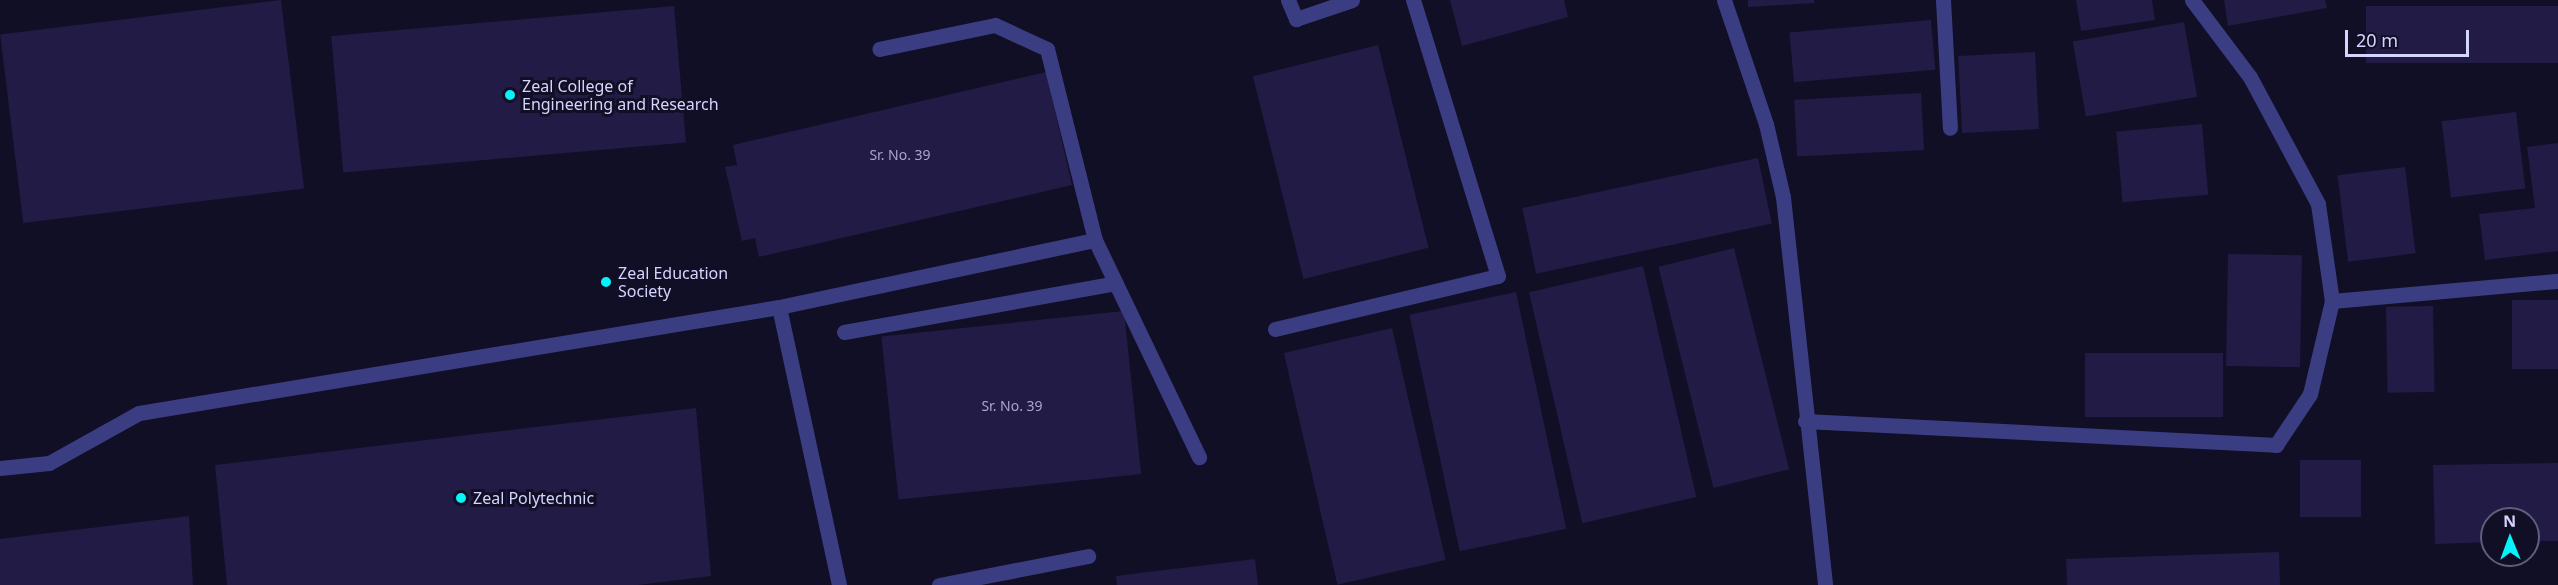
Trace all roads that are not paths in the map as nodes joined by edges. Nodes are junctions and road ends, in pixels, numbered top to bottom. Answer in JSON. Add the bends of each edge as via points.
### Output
{"nodes":[{"id":1,"x":1288,"y":0,"type":"edge"},
{"id":2,"x":1352,"y":0,"type":"edge"},
{"id":3,"x":1413,"y":0,"type":"edge"},
{"id":4,"x":1724,"y":0,"type":"edge"},
{"id":5,"x":1943,"y":0,"type":"edge"},
{"id":6,"x":2192,"y":0,"type":"edge"},
{"id":7,"x":879,"y":49,"type":"dead end"},
{"id":8,"x":1950,"y":128,"type":"dead end"},
{"id":9,"x":1095,"y":240,"type":"junction"},
{"id":10,"x":2558,"y":281,"type":"edge"},
{"id":11,"x":1116,"y":283,"type":"junction"},
{"id":12,"x":2332,"y":301,"type":"junction"},
{"id":13,"x":779,"y":306,"type":"junction"},
{"id":14,"x":1275,"y":329,"type":"dead end"},
{"id":15,"x":844,"y":332,"type":"dead end"},
{"id":16,"x":1805,"y":421,"type":"junction"},
{"id":17,"x":1199,"y":457,"type":"dead end"},
{"id":18,"x":0,"y":468,"type":"edge"},
{"id":19,"x":1088,"y":556,"type":"dead end"},
{"id":20,"x":839,"y":585,"type":"edge"},
{"id":21,"x":939,"y":585,"type":"edge"},
{"id":22,"x":1825,"y":585,"type":"edge"}],
"edges":[{"from":1,"to":2,"type":"street","via":[[1296,19]]},
{"from":3,"to":14,"type":"street","via":[[1498,276]]},
{"from":4,"to":16,"type":"street","via":[[1767,124],[1783,197]]},
{"from":5,"to":8,"type":"street"},
{"from":6,"to":12,"type":"street","via":[[2250,76],[2319,204]]},
{"from":7,"to":9,"type":"street","via":[[995,25],[1047,49]]},
{"from":9,"to":11,"type":"street"},
{"from":9,"to":13,"type":"street"},
{"from":10,"to":12,"type":"street"},
{"from":11,"to":15,"type":"street"},
{"from":11,"to":17,"type":"street"},
{"from":12,"to":16,"type":"street","via":[[2310,394],[2276,445]]},
{"from":13,"to":18,"type":"street","via":[[140,413],[49,463]]},
{"from":13,"to":20,"type":"street"},
{"from":16,"to":22,"type":"street"},
{"from":19,"to":21,"type":"street"}]}
